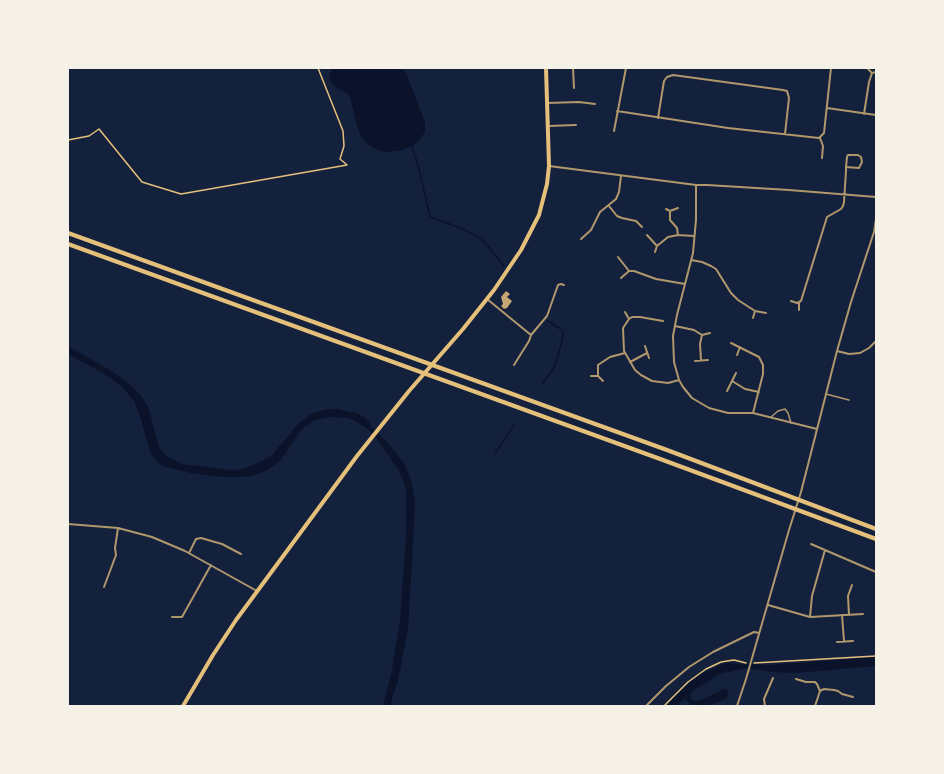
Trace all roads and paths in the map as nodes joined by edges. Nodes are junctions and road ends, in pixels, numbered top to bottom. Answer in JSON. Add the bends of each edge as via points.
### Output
{"nodes":[{"id":1,"x":318,"y":68,"type":"edge"},
{"id":2,"x":546,"y":68,"type":"edge"},
{"id":3,"x":573,"y":68,"type":"edge"},
{"id":4,"x":626,"y":68,"type":"edge"},
{"id":5,"x":831,"y":68,"type":"edge"},
{"id":6,"x":868,"y":69,"type":"dead end"},
{"id":7,"x":876,"y":72,"type":"edge"},
{"id":8,"x":872,"y":73,"type":"junction"},
{"id":9,"x":574,"y":88,"type":"dead end"},
{"id":10,"x":547,"y":103,"type":"junction"},
{"id":11,"x":595,"y":104,"type":"dead end"},
{"id":12,"x":827,"y":108,"type":"junction"},
{"id":13,"x":617,"y":111,"type":"junction"},
{"id":14,"x":864,"y":114,"type":"junction"},
{"id":15,"x":876,"y":115,"type":"edge"},
{"id":16,"x":658,"y":118,"type":"junction"},
{"id":17,"x":576,"y":125,"type":"dead end"},
{"id":18,"x":548,"y":126,"type":"junction"},
{"id":19,"x":614,"y":130,"type":"dead end"},
{"id":20,"x":785,"y":135,"type":"junction"},
{"id":21,"x":820,"y":138,"type":"junction"},
{"id":22,"x":68,"y":140,"type":"edge"},
{"id":23,"x":822,"y":158,"type":"dead end"},
{"id":24,"x":549,"y":166,"type":"junction"},
{"id":25,"x":846,"y":167,"type":"junction"},
{"id":26,"x":621,"y":176,"type":"junction"},
{"id":27,"x":696,"y":185,"type":"junction"},
{"id":28,"x":844,"y":193,"type":"junction"},
{"id":29,"x":876,"y":197,"type":"edge"},
{"id":30,"x":609,"y":206,"type":"junction"},
{"id":31,"x":678,"y":208,"type":"dead end"},
{"id":32,"x":876,"y":219,"type":"edge"},
{"id":33,"x":642,"y":227,"type":"dead end"},
{"id":34,"x":68,"y":233,"type":"edge"},
{"id":35,"x":647,"y":235,"type":"dead end"},
{"id":36,"x":678,"y":235,"type":"junction"},
{"id":37,"x":694,"y":236,"type":"junction"},
{"id":38,"x":581,"y":239,"type":"dead end"},
{"id":39,"x":68,"y":244,"type":"edge"},
{"id":40,"x":657,"y":246,"type":"junction"},
{"id":41,"x":655,"y":252,"type":"dead end"},
{"id":42,"x":618,"y":257,"type":"dead end"},
{"id":43,"x":691,"y":260,"type":"junction"},
{"id":44,"x":628,"y":271,"type":"junction"},
{"id":45,"x":621,"y":278,"type":"dead end"},
{"id":46,"x":685,"y":284,"type":"junction"},
{"id":47,"x":564,"y":285,"type":"dead end"},
{"id":48,"x":487,"y":299,"type":"junction"},
{"id":49,"x":790,"y":301,"type":"dead end"},
{"id":50,"x":799,"y":303,"type":"junction"},
{"id":51,"x":799,"y":310,"type":"dead end"},
{"id":52,"x":755,"y":311,"type":"junction"},
{"id":53,"x":625,"y":312,"type":"dead end"},
{"id":54,"x":766,"y":313,"type":"dead end"},
{"id":55,"x":753,"y":318,"type":"dead end"},
{"id":56,"x":629,"y":319,"type":"junction"},
{"id":57,"x":653,"y":320,"type":"junction"},
{"id":58,"x":663,"y":321,"type":"dead end"},
{"id":59,"x":652,"y":326,"type":"dead end"},
{"id":60,"x":675,"y":326,"type":"junction"},
{"id":61,"x":710,"y":333,"type":"dead end"},
{"id":62,"x":531,"y":335,"type":"junction"},
{"id":63,"x":702,"y":335,"type":"junction"},
{"id":64,"x":876,"y":341,"type":"edge"},
{"id":65,"x":731,"y":343,"type":"dead end"},
{"id":66,"x":645,"y":346,"type":"dead end"},
{"id":67,"x":740,"y":347,"type":"junction"},
{"id":68,"x":837,"y":351,"type":"junction"},
{"id":69,"x":625,"y":353,"type":"junction"},
{"id":70,"x":647,"y":353,"type":"junction"},
{"id":71,"x":737,"y":355,"type":"dead end"},
{"id":72,"x":649,"y":358,"type":"dead end"},
{"id":73,"x":701,"y":360,"type":"junction"},
{"id":74,"x":708,"y":360,"type":"dead end"},
{"id":75,"x":695,"y":361,"type":"dead end"},
{"id":76,"x":630,"y":362,"type":"junction"},
{"id":77,"x":514,"y":365,"type":"dead end"},
{"id":78,"x":736,"y":373,"type":"dead end"},
{"id":79,"x":591,"y":376,"type":"dead end"},
{"id":80,"x":598,"y":376,"type":"junction"},
{"id":81,"x":679,"y":380,"type":"junction"},
{"id":82,"x":603,"y":381,"type":"dead end"},
{"id":83,"x":732,"y":381,"type":"junction"},
{"id":84,"x":727,"y":391,"type":"dead end"},
{"id":85,"x":759,"y":392,"type":"junction"},
{"id":86,"x":825,"y":394,"type":"junction"},
{"id":87,"x":849,"y":400,"type":"dead end"},
{"id":88,"x":753,"y":413,"type":"junction"},
{"id":89,"x":771,"y":417,"type":"junction"},
{"id":90,"x":791,"y":423,"type":"junction"},
{"id":91,"x":817,"y":429,"type":"junction"},
{"id":92,"x":68,"y":524,"type":"edge"},
{"id":93,"x":118,"y":528,"type":"junction"},
{"id":94,"x":876,"y":529,"type":"edge"},
{"id":95,"x":876,"y":539,"type":"edge"},
{"id":96,"x":812,"y":544,"type":"dead end"},
{"id":97,"x":825,"y":550,"type":"junction"},
{"id":98,"x":189,"y":553,"type":"junction"},
{"id":99,"x":240,"y":554,"type":"dead end"},
{"id":100,"x":211,"y":565,"type":"junction"},
{"id":101,"x":876,"y":572,"type":"edge"},
{"id":102,"x":104,"y":585,"type":"dead end"},
{"id":103,"x":852,"y":585,"type":"dead end"},
{"id":104,"x":258,"y":591,"type":"junction"},
{"id":105,"x":768,"y":605,"type":"junction"},
{"id":106,"x":863,"y":614,"type":"dead end"},
{"id":107,"x":842,"y":615,"type":"junction"},
{"id":108,"x":849,"y":615,"type":"junction"},
{"id":109,"x":172,"y":616,"type":"dead end"},
{"id":110,"x":810,"y":617,"type":"junction"},
{"id":111,"x":760,"y":633,"type":"junction"},
{"id":112,"x":844,"y":641,"type":"junction"},
{"id":113,"x":853,"y":641,"type":"dead end"},
{"id":114,"x":837,"y":642,"type":"dead end"},
{"id":115,"x":876,"y":656,"type":"edge"},
{"id":116,"x":773,"y":678,"type":"dead end"},
{"id":117,"x":796,"y":679,"type":"dead end"},
{"id":118,"x":820,"y":692,"type":"junction"},
{"id":119,"x":853,"y":698,"type":"dead end"},
{"id":120,"x":183,"y":706,"type":"edge"},
{"id":121,"x":646,"y":706,"type":"edge"},
{"id":122,"x":664,"y":706,"type":"edge"},
{"id":123,"x":737,"y":706,"type":"edge"},
{"id":124,"x":765,"y":706,"type":"edge"},
{"id":125,"x":815,"y":706,"type":"edge"}],
"edges":[{"from":1,"to":22,"type":"path","via":[[344,132],[340,159],[347,165],[181,194],[142,182],[99,129],[89,136]]},
{"from":2,"to":10,"type":"main road"},
{"from":3,"to":9,"type":"street"},
{"from":4,"to":13,"type":"street"},
{"from":5,"to":12,"type":"street"},
{"from":6,"to":8,"type":"street"},
{"from":7,"to":8,"type":"street"},
{"from":8,"to":14,"type":"street"},
{"from":10,"to":11,"type":"street"},
{"from":10,"to":18,"type":"main road"},
{"from":12,"to":14,"type":"street"},
{"from":12,"to":21,"type":"street"},
{"from":13,"to":16,"type":"street"},
{"from":13,"to":19,"type":"street"},
{"from":14,"to":15,"type":"street"},
{"from":16,"to":20,"type":"street"},
{"from":16,"to":20,"type":"street","via":[[664,81],[670,75],[783,90],[789,98]]},
{"from":17,"to":18,"type":"street"},
{"from":18,"to":24,"type":"main road"},
{"from":20,"to":21,"type":"street"},
{"from":21,"to":23,"type":"street"},
{"from":24,"to":26,"type":"street"},
{"from":24,"to":48,"type":"main road","via":[[539,215]]},
{"from":25,"to":25,"type":"street","via":[[859,168],[861,157],[848,155]]},
{"from":25,"to":28,"type":"street"},
{"from":26,"to":27,"type":"street"},
{"from":26,"to":30,"type":"street","via":[[618,195]]},
{"from":27,"to":28,"type":"street"},
{"from":27,"to":37,"type":"street"},
{"from":28,"to":29,"type":"street"},
{"from":28,"to":50,"type":"street","via":[[841,209],[827,217]]},
{"from":30,"to":33,"type":"street","via":[[617,216],[636,221]]},
{"from":30,"to":38,"type":"street"},
{"from":31,"to":36,"type":"street","via":[[668,210]]},
{"from":32,"to":68,"type":"street"},
{"from":34,"to":94,"type":"highway"},
{"from":35,"to":40,"type":"street"},
{"from":36,"to":37,"type":"street"},
{"from":36,"to":40,"type":"street"},
{"from":37,"to":43,"type":"street"},
{"from":39,"to":95,"type":"highway"},
{"from":40,"to":41,"type":"street"},
{"from":42,"to":44,"type":"street"},
{"from":43,"to":46,"type":"street"},
{"from":43,"to":52,"type":"street","via":[[716,269],[731,293]]},
{"from":44,"to":45,"type":"street"},
{"from":44,"to":46,"type":"street"},
{"from":46,"to":60,"type":"street"},
{"from":47,"to":62,"type":"street","via":[[558,285],[547,316]]},
{"from":48,"to":62,"type":"street"},
{"from":48,"to":104,"type":"main road","via":[[386,419]]},
{"from":49,"to":50,"type":"street"},
{"from":50,"to":51,"type":"street"},
{"from":52,"to":54,"type":"street"},
{"from":52,"to":55,"type":"street"},
{"from":53,"to":56,"type":"street"},
{"from":56,"to":57,"type":"street"},
{"from":56,"to":69,"type":"street","via":[[622,333]]},
{"from":57,"to":58,"type":"street"},
{"from":57,"to":59,"type":"street"},
{"from":60,"to":63,"type":"street"},
{"from":60,"to":81,"type":"street","via":[[674,362]]},
{"from":61,"to":63,"type":"street"},
{"from":62,"to":77,"type":"street"},
{"from":63,"to":73,"type":"street"},
{"from":64,"to":68,"type":"street","via":[[860,352]]},
{"from":65,"to":67,"type":"street"},
{"from":66,"to":70,"type":"street"},
{"from":67,"to":71,"type":"street"},
{"from":67,"to":85,"type":"street","via":[[762,361]]},
{"from":68,"to":86,"type":"street"},
{"from":69,"to":76,"type":"street"},
{"from":69,"to":80,"type":"street","via":[[598,365]]},
{"from":70,"to":72,"type":"street"},
{"from":70,"to":76,"type":"street"},
{"from":73,"to":74,"type":"street"},
{"from":73,"to":75,"type":"street"},
{"from":76,"to":81,"type":"street","via":[[652,381]]},
{"from":78,"to":83,"type":"street"},
{"from":79,"to":80,"type":"street"},
{"from":80,"to":82,"type":"street"},
{"from":81,"to":88,"type":"street","via":[[692,398],[709,408]]},
{"from":83,"to":84,"type":"street"},
{"from":83,"to":85,"type":"street"},
{"from":85,"to":88,"type":"street"},
{"from":86,"to":87,"type":"lane"},
{"from":86,"to":91,"type":"street"},
{"from":88,"to":89,"type":"street"},
{"from":89,"to":90,"type":"street"},
{"from":89,"to":90,"type":"lane","via":[[785,410]]},
{"from":90,"to":91,"type":"street"},
{"from":91,"to":105,"type":"street"},
{"from":92,"to":93,"type":"street"},
{"from":93,"to":98,"type":"street","via":[[142,533]]},
{"from":93,"to":102,"type":"street","via":[[116,555]]},
{"from":96,"to":97,"type":"street"},
{"from":97,"to":101,"type":"street"},
{"from":97,"to":110,"type":"street"},
{"from":98,"to":99,"type":"street","via":[[196,539],[201,538]]},
{"from":98,"to":100,"type":"street"},
{"from":100,"to":104,"type":"street"},
{"from":100,"to":109,"type":"street","via":[[182,617]]},
{"from":103,"to":108,"type":"street"},
{"from":104,"to":120,"type":"main road"},
{"from":105,"to":110,"type":"street"},
{"from":105,"to":111,"type":"street"},
{"from":106,"to":108,"type":"street"},
{"from":107,"to":108,"type":"street"},
{"from":107,"to":110,"type":"street"},
{"from":107,"to":112,"type":"street"},
{"from":111,"to":121,"type":"street","via":[[754,632],[712,652],[681,673]]},
{"from":111,"to":123,"type":"street"},
{"from":112,"to":113,"type":"street"},
{"from":112,"to":114,"type":"street"},
{"from":115,"to":122,"type":"path","via":[[780,663],[721,662],[693,678]]},
{"from":116,"to":124,"type":"street"},
{"from":117,"to":118,"type":"street","via":[[815,682]]},
{"from":118,"to":119,"type":"street","via":[[834,690]]},
{"from":118,"to":125,"type":"street"}]}
